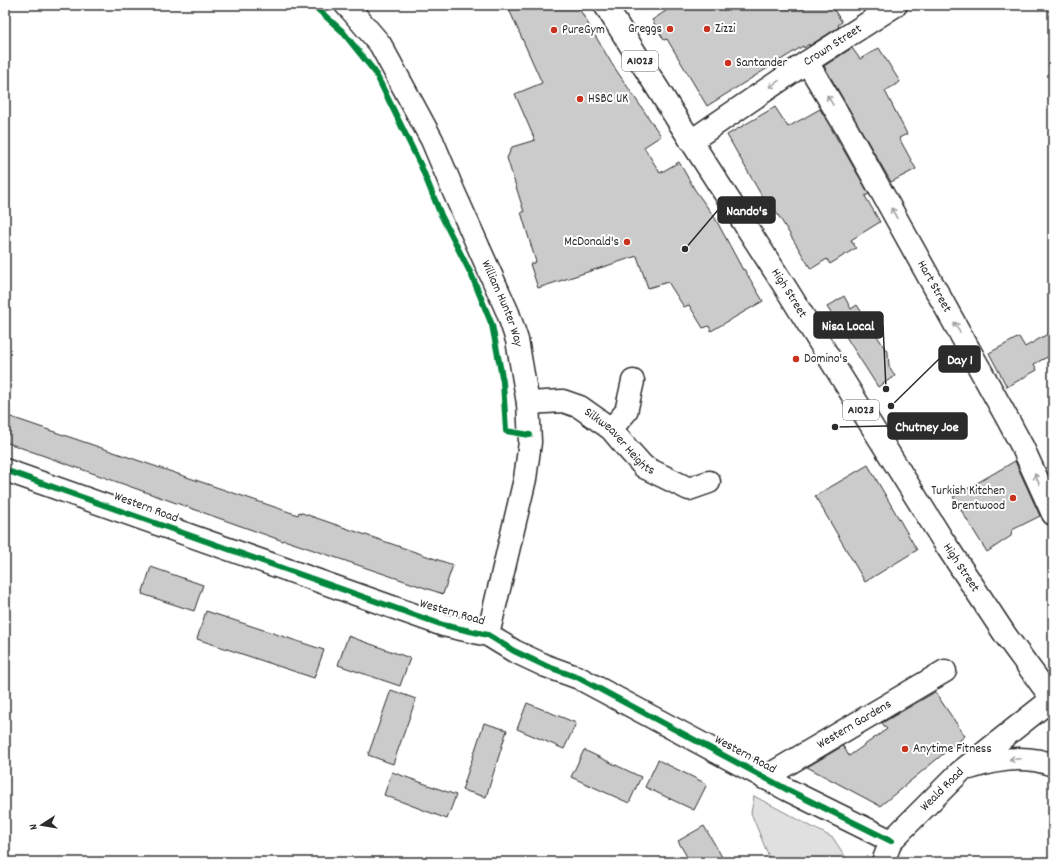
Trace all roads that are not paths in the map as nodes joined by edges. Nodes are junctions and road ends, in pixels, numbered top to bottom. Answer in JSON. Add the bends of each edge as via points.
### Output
{"nodes":[{"id":1,"x":346,"y":5,"type":"edge"},
{"id":2,"x":605,"y":5,"type":"edge"},
{"id":3,"x":896,"y":5,"type":"edge"},
{"id":4,"x":807,"y":62,"type":"junction"},
{"id":5,"x":691,"y":141,"type":"junction"},
{"id":6,"x":633,"y":382,"type":"dead end"},
{"id":7,"x":528,"y":403,"type":"junction"},
{"id":8,"x":611,"y":428,"type":"junction"},
{"id":9,"x":5,"y":470,"type":"edge"},
{"id":10,"x":709,"y":482,"type":"dead end"},
{"id":11,"x":1053,"y":514,"type":"edge"},
{"id":12,"x":488,"y":635,"type":"junction"},
{"id":13,"x":945,"y":671,"type":"dead end"},
{"id":14,"x":1053,"y":700,"type":"edge"},
{"id":15,"x":1053,"y":765,"type":"edge"},
{"id":16,"x":960,"y":772,"type":"junction"},
{"id":17,"x":764,"y":778,"type":"junction"},
{"id":18,"x":891,"y":841,"type":"junction"},
{"id":19,"x":883,"y":862,"type":"edge"}],
"edges":[{"from":1,"to":7,"type":"street","name":"William Hunter Way","via":[[380,44],[432,140],[508,313],[517,340]]},
{"from":2,"to":5,"type":"street","name":"High Street","number":"A1023"},
{"from":3,"to":4,"type":"street","name":"Crown Street"},
{"from":4,"to":5,"type":"street","name":"Crown Street","one_way":true},
{"from":11,"to":4,"type":"street","name":"Hart Street","one_way":true,"via":[[1004,411]]},
{"from":5,"to":14,"type":"street","name":"High Street","number":"A1023","via":[[942,539],[1006,636]]},
{"from":6,"to":8,"type":"street","via":[[626,412]]},
{"from":7,"to":8,"type":"street","name":"Silkweaver Heights","via":[[563,402],[580,407]]},
{"from":7,"to":12,"type":"street","name":"William Hunter Way","via":[[530,442],[525,479]]},
{"from":8,"to":10,"type":"street","name":"Silkweaver Heights","via":[[644,466],[689,489]]},
{"from":9,"to":12,"type":"street","name":"Western Road","via":[[443,625]]},
{"from":12,"to":17,"type":"street","name":"Western Road","via":[[514,651],[579,678]]},
{"from":13,"to":17,"type":"street","name":"Western Gardens"},
{"from":14,"to":16,"type":"street","name":"Weald Road"},
{"from":15,"to":16,"type":"street","one_way":true,"via":[[1034,759],[1008,759]]},
{"from":16,"to":18,"type":"street","name":"Weald Road"},
{"from":17,"to":18,"type":"street","name":"Western Road"},
{"from":18,"to":19,"type":"street","name":"Weald Road"}]}
